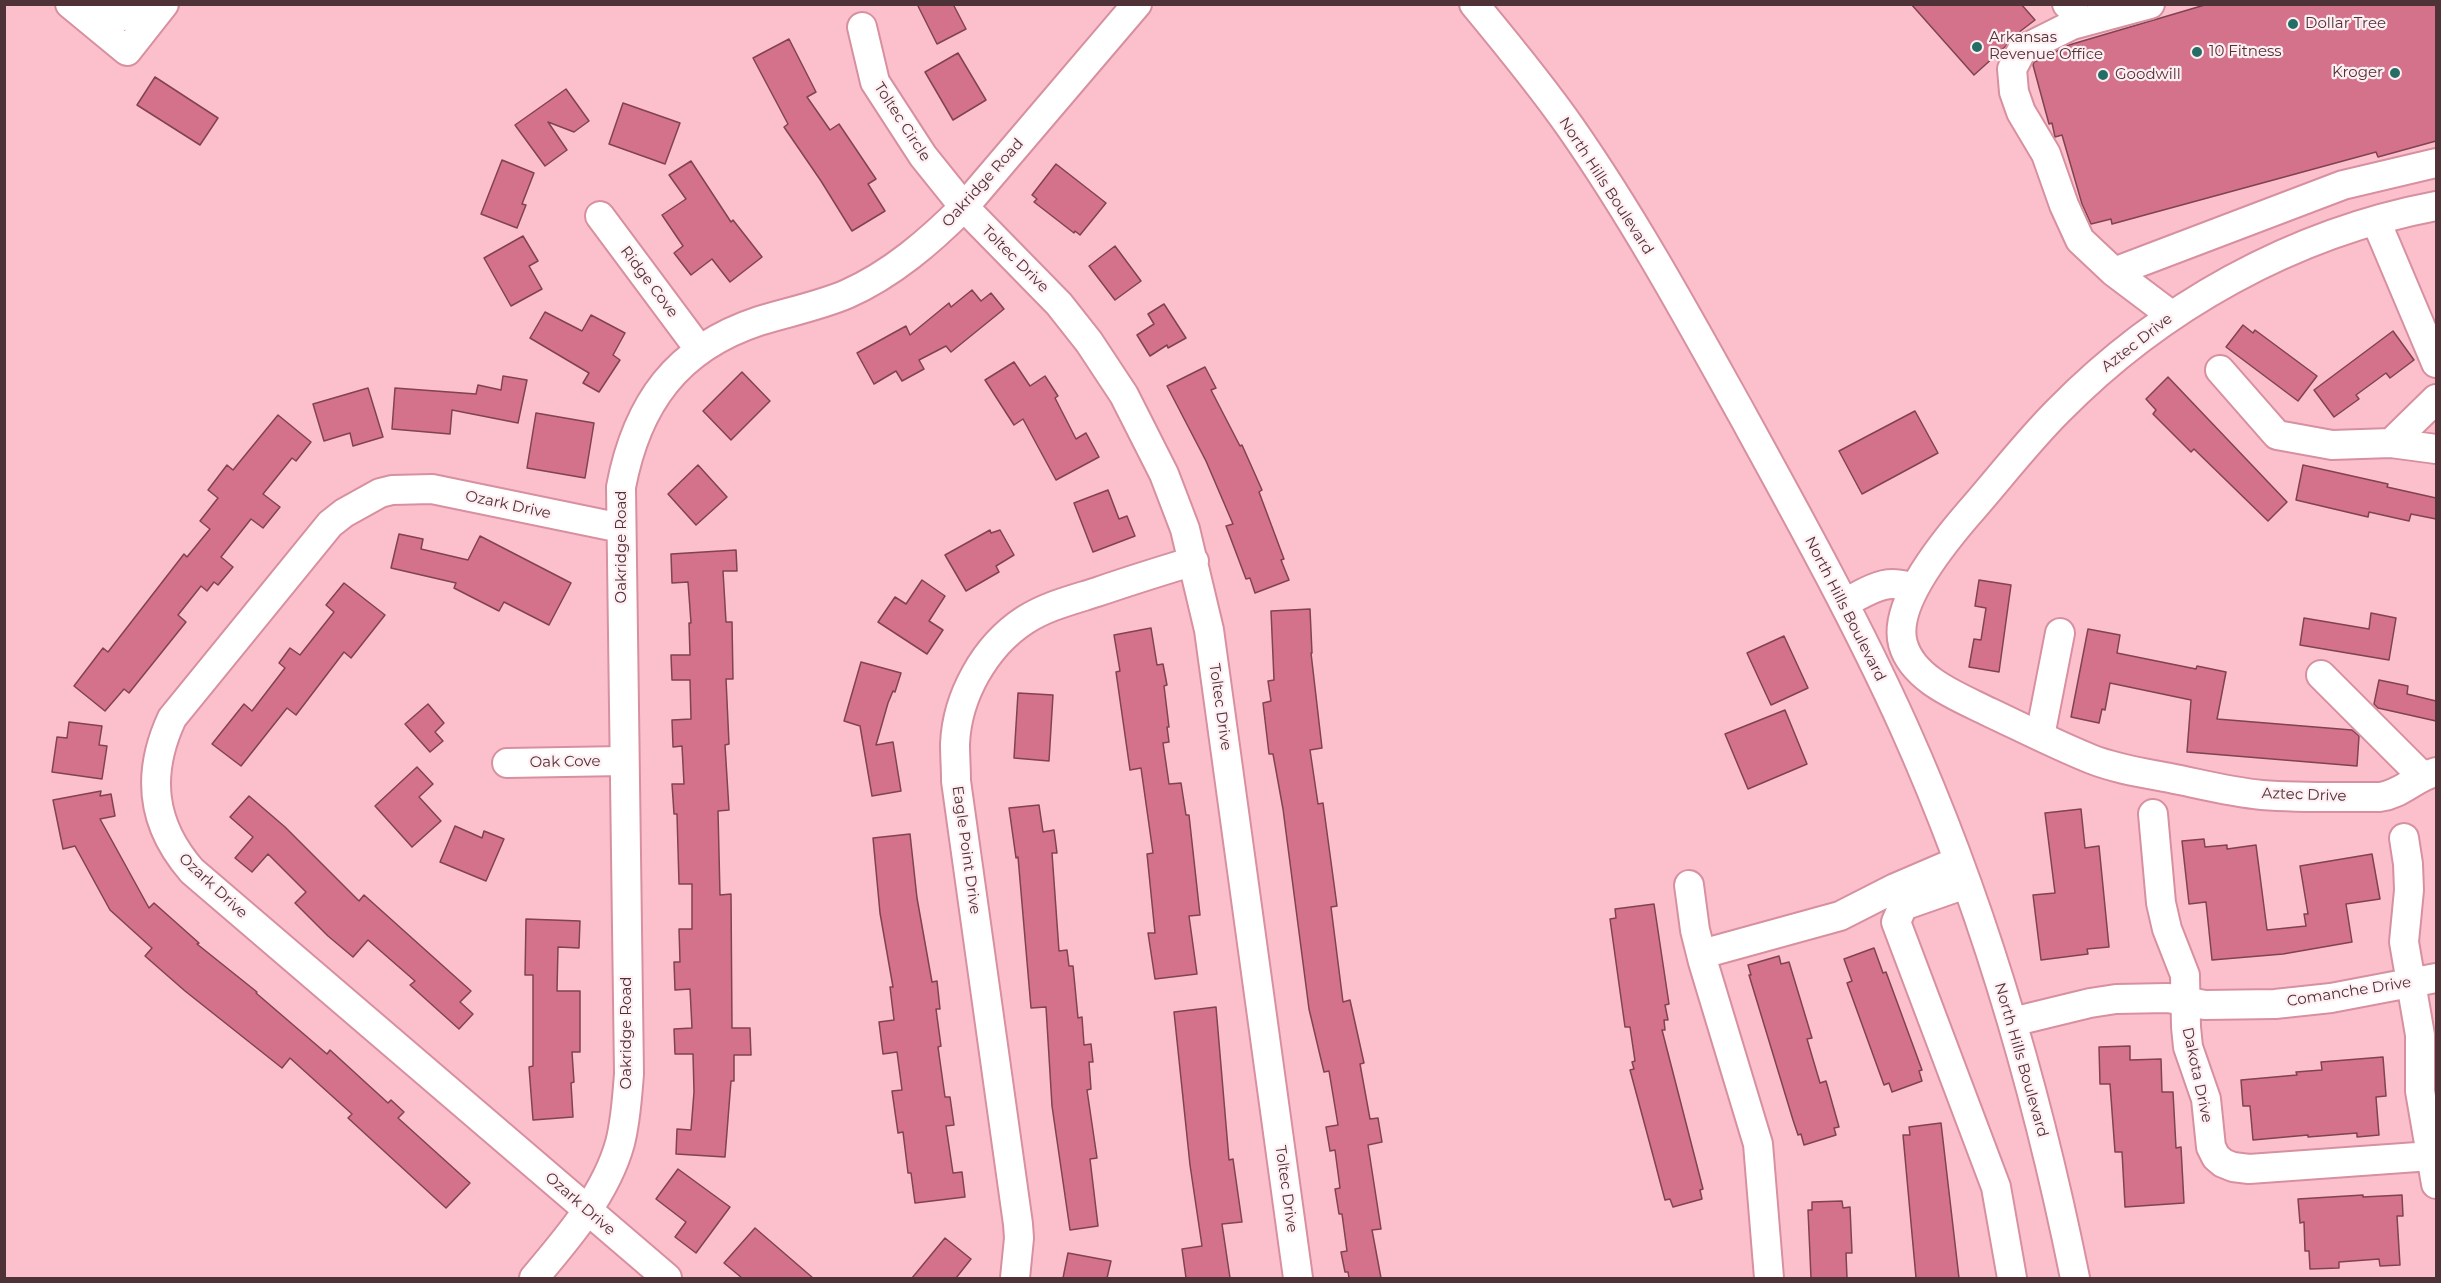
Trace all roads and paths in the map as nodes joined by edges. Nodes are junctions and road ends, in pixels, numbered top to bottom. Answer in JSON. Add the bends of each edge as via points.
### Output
{"nodes":[{"id":1,"x":70,"y":4,"type":"edge"},
{"id":2,"x":102,"y":4,"type":"edge"},
{"id":3,"x":137,"y":4,"type":"edge"},
{"id":4,"x":164,"y":4,"type":"edge"},
{"id":5,"x":1137,"y":4,"type":"edge"},
{"id":6,"x":1474,"y":4,"type":"edge"},
{"id":7,"x":2150,"y":4,"type":"edge"},
{"id":8,"x":2070,"y":15,"type":"edge"},
{"id":9,"x":862,"y":27,"type":"dead end"},
{"id":10,"x":2436,"y":163,"type":"edge"},
{"id":11,"x":2395,"y":174,"type":"junction"},
{"id":12,"x":2436,"y":206,"type":"edge"},
{"id":13,"x":964,"y":207,"type":"junction"},
{"id":14,"x":600,"y":216,"type":"dead end"},
{"id":15,"x":2389,"y":217,"type":"junction"},
{"id":16,"x":2114,"y":272,"type":"junction"},
{"id":17,"x":2172,"y":315,"type":"junction"},
{"id":18,"x":699,"y":349,"type":"junction"},
{"id":19,"x":2436,"y":363,"type":"edge"},
{"id":20,"x":2220,"y":370,"type":"dead end"},
{"id":21,"x":2436,"y":399,"type":"edge"},
{"id":22,"x":2391,"y":443,"type":"junction"},
{"id":23,"x":2436,"y":449,"type":"edge"},
{"id":24,"x":621,"y":528,"type":"junction"},
{"id":25,"x":1194,"y":561,"type":"junction"},
{"id":26,"x":1914,"y":589,"type":"junction"},
{"id":27,"x":1844,"y":603,"type":"junction"},
{"id":28,"x":2060,"y":633,"type":"dead end"},
{"id":29,"x":2321,"y":675,"type":"dead end"},
{"id":30,"x":2040,"y":736,"type":"junction"},
{"id":31,"x":624,"y":762,"type":"junction"},
{"id":32,"x":507,"y":763,"type":"dead end"},
{"id":33,"x":2429,"y":774,"type":"edge"},
{"id":34,"x":2152,"y":814,"type":"dead end"},
{"id":35,"x":2404,"y":838,"type":"dead end"},
{"id":36,"x":1962,"y":873,"type":"junction"},
{"id":37,"x":1689,"y":885,"type":"dead end"},
{"id":38,"x":1899,"y":897,"type":"junction"},
{"id":39,"x":1702,"y":954,"type":"junction"},
{"id":40,"x":2424,"y":980,"type":"edge"},
{"id":41,"x":2186,"y":1001,"type":"junction"},
{"id":42,"x":2012,"y":1022,"type":"junction"},
{"id":43,"x":2431,"y":1156,"type":"junction"},
{"id":44,"x":2436,"y":1184,"type":"edge"},
{"id":45,"x":586,"y":1210,"type":"junction"},
{"id":46,"x":534,"y":1278,"type":"edge"},
{"id":47,"x":667,"y":1278,"type":"edge"},
{"id":48,"x":1015,"y":1278,"type":"edge"},
{"id":49,"x":1298,"y":1278,"type":"edge"},
{"id":50,"x":1769,"y":1278,"type":"edge"},
{"id":51,"x":2012,"y":1278,"type":"edge"},
{"id":52,"x":2074,"y":1278,"type":"edge"}],
"edges":[{"from":1,"to":4,"type":"street","via":[[128,51]]},
{"from":2,"to":3,"type":"street","via":[[123,16]]},
{"from":5,"to":13,"type":"street","name":"Oakridge Road"},
{"from":6,"to":27,"type":"street","name":"North Hills Boulevard","via":[[1521,61],[1625,210]]},
{"from":7,"to":8,"type":"street"},
{"from":8,"to":16,"type":"street","via":[[2022,50],[2012,69],[2013,92],[2046,154],[2080,240]]},
{"from":9,"to":13,"type":"street","name":"Toltec Circle","via":[[870,70],[883,98]]},
{"from":10,"to":11,"type":"street"},
{"from":11,"to":15,"type":"street"},
{"from":11,"to":16,"type":"street","via":[[2343,185]]},
{"from":12,"to":15,"type":"street","name":"Aztec Drive"},
{"from":13,"to":18,"type":"street","name":"Oakridge Road","via":[[897,266],[847,294],[731,331]]},
{"from":13,"to":25,"type":"street","name":"Toltec Drive","via":[[1059,304],[1124,395],[1164,474]]},
{"from":14,"to":18,"type":"street","name":"Ridge Cove"},
{"from":15,"to":17,"type":"street","name":"Aztec Drive","via":[[2304,245],[2214,288]]},
{"from":15,"to":19,"type":"street"},
{"from":16,"to":17,"type":"street"},
{"from":17,"to":26,"type":"street","name":"Aztec Drive","via":[[2105,367],[2057,412],[1954,530]]},
{"from":18,"to":24,"type":"street","name":"Oakridge Road","via":[[681,364],[644,414],[621,487]]},
{"from":20,"to":22,"type":"street","via":[[2277,435],[2332,445]]},
{"from":21,"to":22,"type":"street"},
{"from":22,"to":23,"type":"street"},
{"from":24,"to":31,"type":"street","name":"Oakridge Road"},
{"from":24,"to":45,"type":"street","name":"Ozark Drive","via":[[432,489],[392,490],[365,500],[330,524],[172,718],[157,758],[155,776],[161,820],[177,853],[192,871]]},
{"from":25,"to":48,"type":"street","name":"Eagle Point Drive","via":[[1048,608],[1023,621],[984,660],[965,695],[958,723],[956,780],[1018,1224]]},
{"from":25,"to":49,"type":"street","name":"Toltec Drive","via":[[1209,630]]},
{"from":26,"to":27,"type":"street","via":[[1894,582]]},
{"from":26,"to":30,"type":"street","name":"Aztec Drive","via":[[1901,638],[1919,669],[1952,693]]},
{"from":27,"to":36,"type":"street","name":"North Hills Boulevard","via":[[1904,727]]},
{"from":28,"to":30,"type":"street"},
{"from":29,"to":33,"type":"street"},
{"from":30,"to":33,"type":"street","name":"Aztec Drive","via":[[2112,766],[2264,795],[2380,797],[2395,795]]},
{"from":31,"to":32,"type":"street","name":"Oak Cove"},
{"from":31,"to":45,"type":"street","name":"Oakridge Road","via":[[629,1074],[626,1111],[614,1162]]},
{"from":34,"to":41,"type":"street","name":"Dakota Drive","via":[[2161,903],[2185,975]]},
{"from":35,"to":40,"type":"street","via":[[2409,890],[2404,942]]},
{"from":36,"to":38,"type":"street"},
{"from":36,"to":42,"type":"street","name":"North Hills Boulevard"},
{"from":37,"to":39,"type":"street"},
{"from":38,"to":39,"type":"street"},
{"from":38,"to":51,"type":"street","via":[[1896,922],[1996,1187]]},
{"from":39,"to":50,"type":"street","via":[[1758,1144]]},
{"from":40,"to":41,"type":"street","name":"Comanche Drive","via":[[2275,1004],[2205,1005]]},
{"from":40,"to":43,"type":"street","via":[[2420,1092]]},
{"from":41,"to":42,"type":"street","name":"Comanche Drive","via":[[2116,999]]},
{"from":41,"to":43,"type":"street","name":"Dakota Drive","via":[[2188,1047],[2206,1099],[2211,1147],[2223,1163],[2249,1169]]},
{"from":42,"to":52,"type":"street","name":"North Hills Boulevard","via":[[2060,1206]]},
{"from":43,"to":44,"type":"street"},
{"from":45,"to":46,"type":"street","name":"Oakridge Road"},
{"from":45,"to":47,"type":"street","name":"Ozark Drive"}]}
